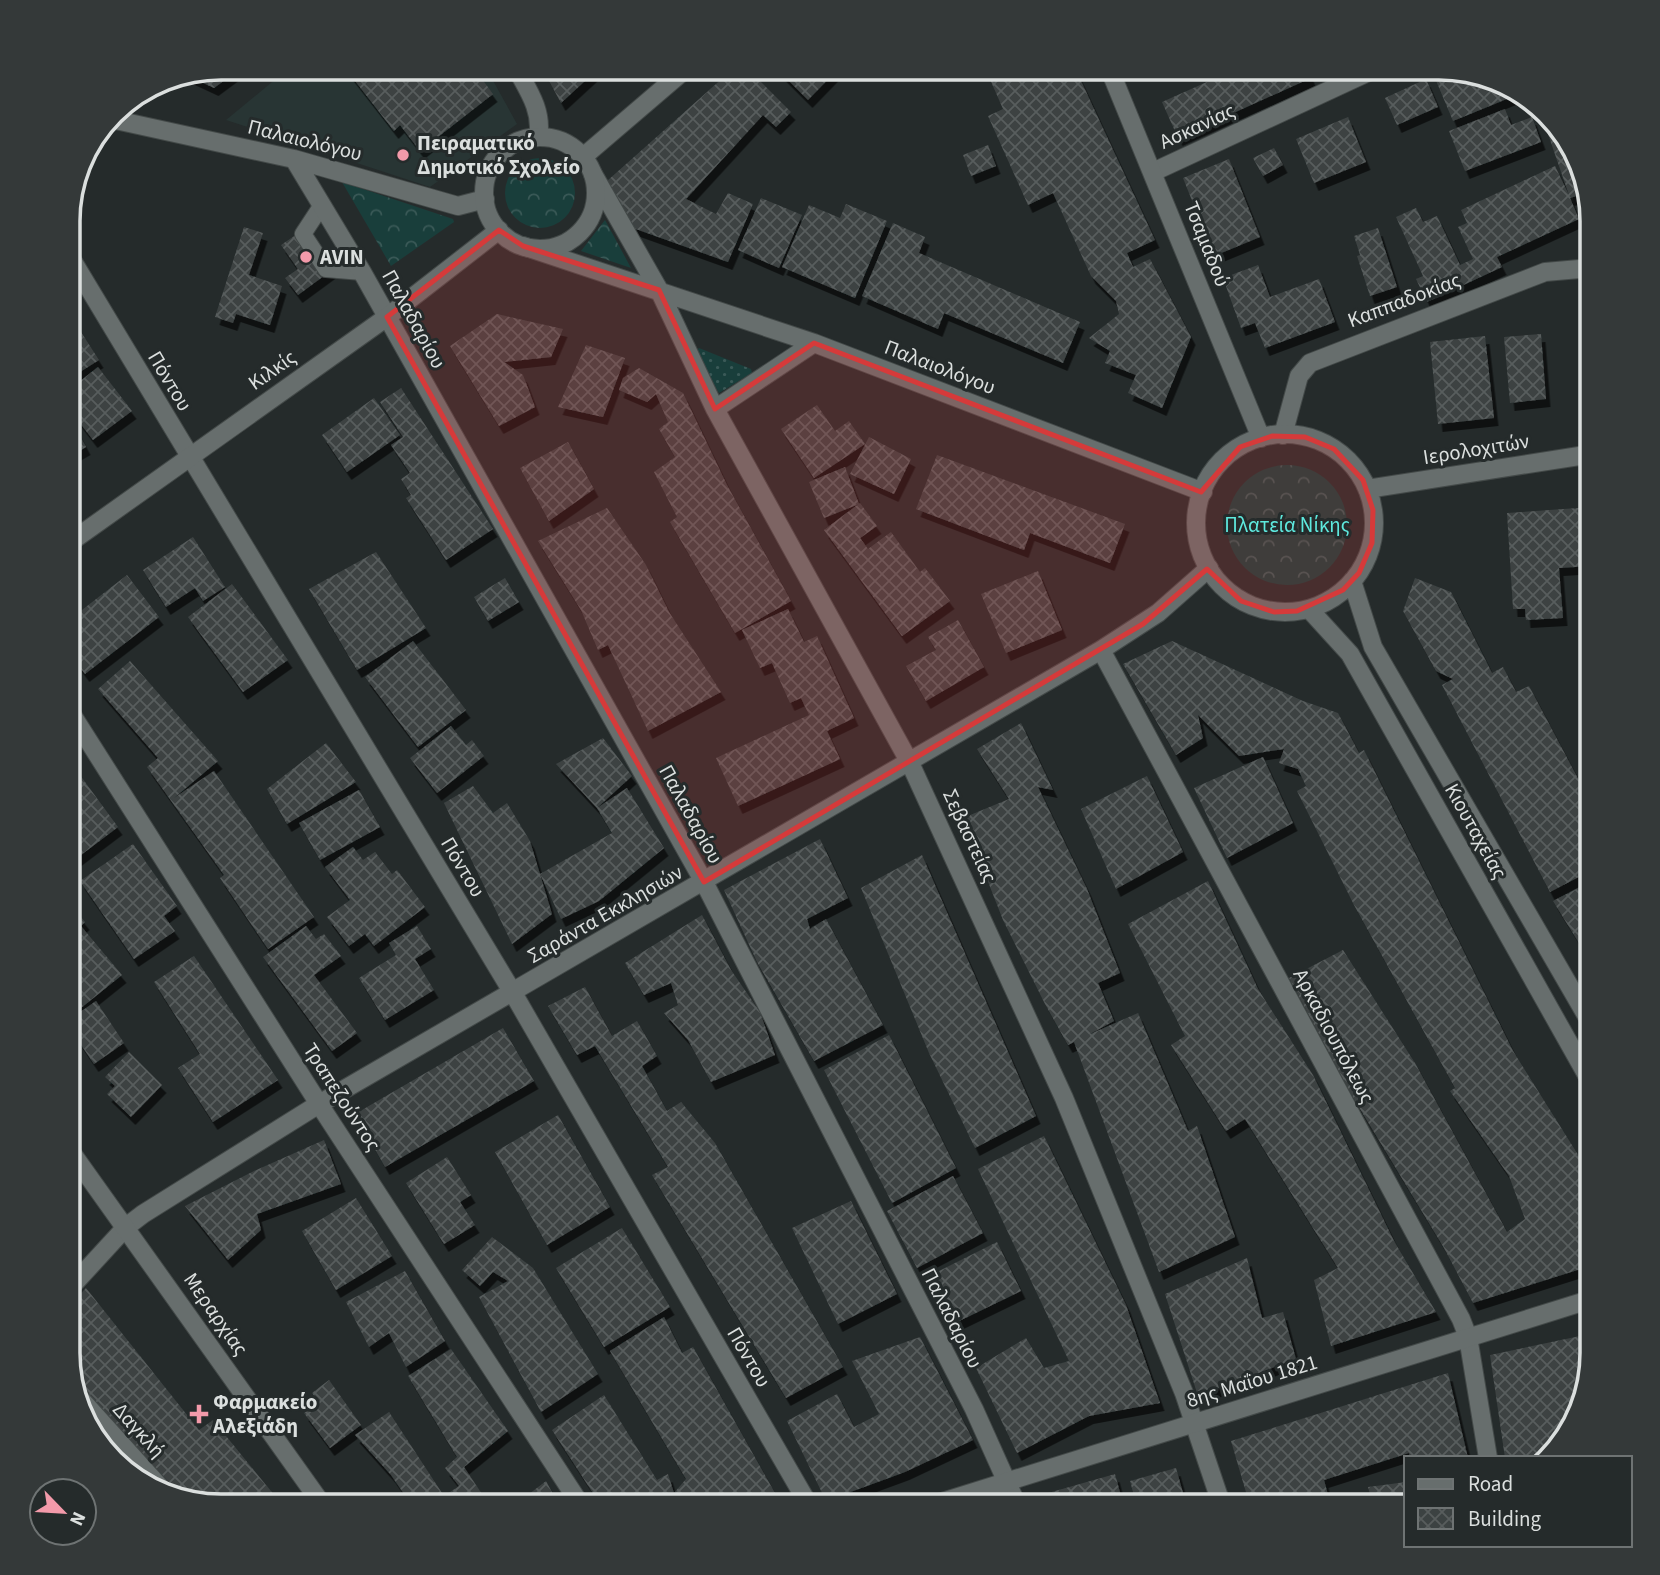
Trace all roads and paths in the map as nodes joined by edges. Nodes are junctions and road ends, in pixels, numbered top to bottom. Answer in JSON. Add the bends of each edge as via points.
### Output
{"nodes":[{"id":1,"x":1114,"y":80,"type":"edge"},
{"id":2,"x":1351,"y":80,"type":"edge"},
{"id":3,"x":523,"y":81,"type":"edge"},
{"id":4,"x":672,"y":81,"type":"edge"},
{"id":5,"x":123,"y":121,"type":"edge"},
{"id":6,"x":538,"y":137,"type":"junction"},
{"id":7,"x":583,"y":157,"type":"junction"},
{"id":8,"x":294,"y":159,"type":"junction"},
{"id":9,"x":1153,"y":172,"type":"junction"},
{"id":10,"x":593,"y":174,"type":"junction"},
{"id":11,"x":485,"y":199,"type":"junction"},
{"id":12,"x":322,"y":205,"type":"junction"},
{"id":13,"x":499,"y":230,"type":"junction"},
{"id":14,"x":523,"y":246,"type":"junction"},
{"id":15,"x":1579,"y":269,"type":"edge"},
{"id":16,"x":362,"y":272,"type":"junction"},
{"id":17,"x":81,"y":275,"type":"edge"},
{"id":18,"x":659,"y":290,"type":"junction"},
{"id":19,"x":387,"y":317,"type":"junction"},
{"id":20,"x":814,"y":343,"type":"junction"},
{"id":21,"x":715,"y":410,"type":"junction"},
{"id":22,"x":1283,"y":435,"type":"junction"},
{"id":23,"x":1261,"y":438,"type":"junction"},
{"id":24,"x":1579,"y":456,"type":"edge"},
{"id":25,"x":189,"y":457,"type":"junction"},
{"id":26,"x":1367,"y":489,"type":"junction"},
{"id":27,"x":1203,"y":492,"type":"junction"},
{"id":28,"x":81,"y":534,"type":"edge"},
{"id":29,"x":1209,"y":568,"type":"junction"},
{"id":30,"x":1352,"y":581,"type":"junction"},
{"id":31,"x":1309,"y":609,"type":"junction"},
{"id":32,"x":1101,"y":650,"type":"junction"},
{"id":33,"x":81,"y":729,"type":"edge"},
{"id":34,"x":910,"y":763,"type":"junction"},
{"id":35,"x":704,"y":882,"type":"junction"},
{"id":36,"x":513,"y":993,"type":"junction"},
{"id":37,"x":1579,"y":1003,"type":"edge"},
{"id":38,"x":1579,"y":1061,"type":"edge"},
{"id":39,"x":319,"y":1104,"type":"junction"},
{"id":40,"x":81,"y":1165,"type":"edge"},
{"id":41,"x":126,"y":1227,"type":"junction"},
{"id":42,"x":81,"y":1276,"type":"edge"},
{"id":43,"x":1579,"y":1303,"type":"edge"},
{"id":44,"x":1468,"y":1338,"type":"junction"},
{"id":45,"x":95,"y":1415,"type":"edge"},
{"id":46,"x":1195,"y":1423,"type":"junction"},
{"id":47,"x":1488,"y":1456,"type":"edge"},
{"id":48,"x":148,"y":1474,"type":"edge"},
{"id":49,"x":1007,"y":1481,"type":"junction"},
{"id":50,"x":315,"y":1494,"type":"edge"},
{"id":51,"x":574,"y":1494,"type":"edge"},
{"id":52,"x":802,"y":1494,"type":"edge"},
{"id":53,"x":966,"y":1494,"type":"edge"},
{"id":54,"x":1012,"y":1494,"type":"edge"},
{"id":55,"x":1218,"y":1494,"type":"edge"}],
"edges":[{"from":1,"to":9,"type":"street","name":"Τσαμαδού"},
{"from":2,"to":9,"type":"street","name":"Ασκανίας"},
{"from":3,"to":6,"type":"street","via":[[537,109]]},
{"from":4,"to":7,"type":"street"},
{"from":5,"to":8,"type":"street","name":"Παλαιολόγου"},
{"from":6,"to":7,"type":"street","via":[[559,140]]},
{"from":6,"to":11,"type":"street","via":[[512,145],[497,158],[487,177]]},
{"from":7,"to":10,"type":"street"},
{"from":8,"to":11,"type":"street","name":"Παλαιολόγου","via":[[458,206]]},
{"from":8,"to":12,"type":"street","name":"Παλαδαρίου"},
{"from":9,"to":23,"type":"street","name":"Τσαμαδού"},
{"from":10,"to":14,"type":"street","via":[[595,203],[582,230],[555,247]]},
{"from":10,"to":18,"type":"street","name":"Σεβαστείας"},
{"from":11,"to":13,"type":"street"},
{"from":12,"to":16,"type":"street","name":"Παλαδαρίου"},
{"from":12,"to":16,"type":"lane","via":[[303,234],[326,269]]},
{"from":13,"to":14,"type":"street"},
{"from":13,"to":19,"type":"street","name":"Κιλκίς"},
{"from":14,"to":18,"type":"street","name":"Παλαιολόγου"},
{"from":15,"to":22,"type":"street","name":"Καππαδοκίας","via":[[1545,272],[1310,363],[1299,376]]},
{"from":16,"to":19,"type":"street","name":"Παλαδαρίου"},
{"from":17,"to":25,"type":"street","name":"Πόντου"},
{"from":18,"to":20,"type":"street","name":"Παλαιολόγου"},
{"from":18,"to":21,"type":"street","name":"Σεβαστείας"},
{"from":19,"to":25,"type":"street","name":"Κιλκίς"},
{"from":19,"to":35,"type":"street","name":"Παλαδαρίου"},
{"from":20,"to":21,"type":"street"},
{"from":20,"to":27,"type":"street","name":"Παλαιολόγου"},
{"from":21,"to":34,"type":"street","name":"Σεβαστείας"},
{"from":22,"to":23,"type":"street"},
{"from":22,"to":26,"type":"street","via":[[1315,440],[1334,449]]},
{"from":23,"to":27,"type":"street","via":[[1221,462]]},
{"from":24,"to":26,"type":"street","name":"Ιερολοχιτών"},
{"from":25,"to":28,"type":"street","name":"Κιλκίς"},
{"from":25,"to":36,"type":"street","name":"Πόντου"},
{"from":26,"to":30,"type":"street","via":[[1374,532],[1364,563]]},
{"from":27,"to":29,"type":"street","via":[[1198,536]]},
{"from":29,"to":31,"type":"street","via":[[1231,594],[1252,606],[1274,612]]},
{"from":29,"to":32,"type":"street","name":"Σαράντα Εκκλησιών","via":[[1158,613]]},
{"from":30,"to":31,"type":"street"},
{"from":30,"to":37,"type":"street","name":"Κιουταχείας","via":[[1373,647]]},
{"from":31,"to":38,"type":"street","name":"Κιουταχείας","via":[[1350,654]]},
{"from":32,"to":34,"type":"street","name":"Σαράντα Εκκλησιών"},
{"from":32,"to":44,"type":"street","name":"Αρκαδιουπόλεως"},
{"from":33,"to":39,"type":"street","name":"Τραπεζούντος"},
{"from":34,"to":35,"type":"street","name":"Σαράντα Εκκλησιών"},
{"from":34,"to":46,"type":"street","name":"Σεβαστείας","via":[[1064,1098]]},
{"from":35,"to":36,"type":"street","name":"Σαράντα Εκκλησιών"},
{"from":35,"to":49,"type":"street","name":"Παλαδαρίου"},
{"from":36,"to":39,"type":"street","name":"Σαράντα Εκκλησιών"},
{"from":36,"to":52,"type":"street","name":"Πόντου"},
{"from":39,"to":41,"type":"street","name":"Σαράντα Εκκλησιών"},
{"from":39,"to":51,"type":"street","name":"Τραπεζούντος"},
{"from":40,"to":41,"type":"street","name":"Μεραρχίας"},
{"from":41,"to":42,"type":"street","name":"Σαράντα Εκκλησιών"},
{"from":41,"to":50,"type":"street","name":"Μεραρχίας"},
{"from":43,"to":44,"type":"street","name":"8ης Μαΐου 1821"},
{"from":44,"to":46,"type":"street","name":"8ης Μαΐου 1821"},
{"from":44,"to":47,"type":"street","name":"Αρκαδιουπόλεως"},
{"from":45,"to":48,"type":"street","name":"Δαγκλή"},
{"from":46,"to":49,"type":"street","name":"8ης Μαΐου 1821"},
{"from":46,"to":55,"type":"street","name":"Σεβαστείας"},
{"from":49,"to":53,"type":"street","name":"8ης Μαΐου 1821"},
{"from":49,"to":54,"type":"street","name":"Παλαδαρίου"}]}
